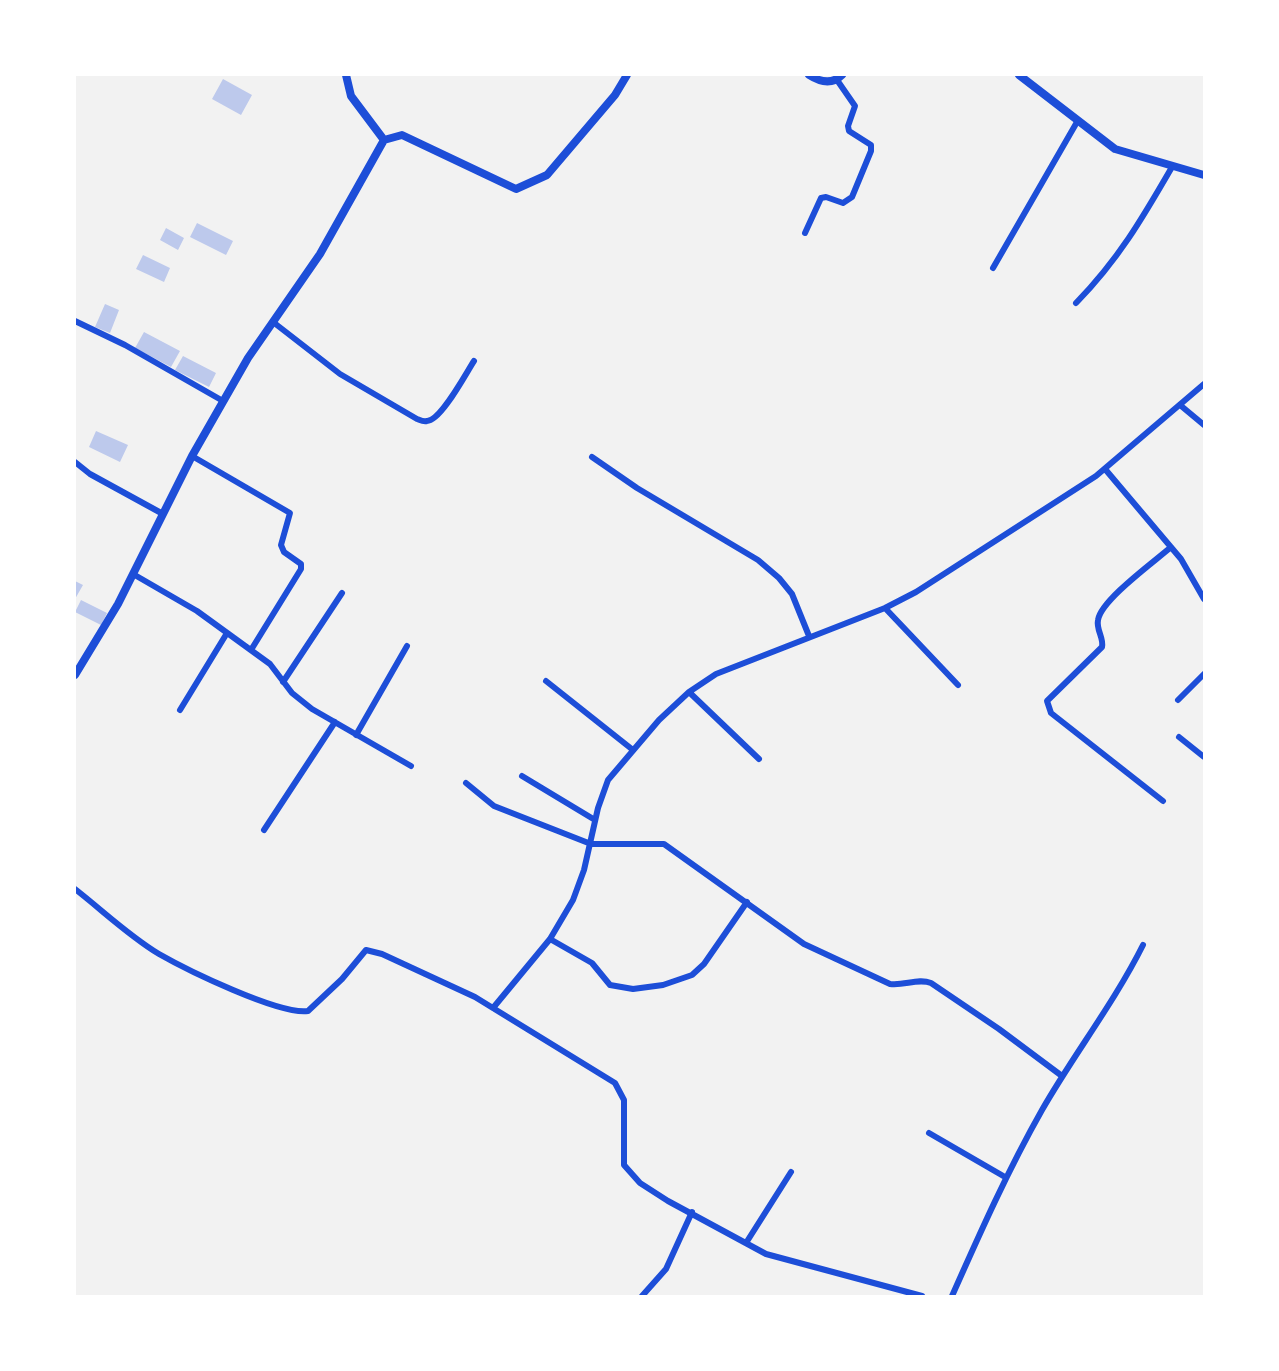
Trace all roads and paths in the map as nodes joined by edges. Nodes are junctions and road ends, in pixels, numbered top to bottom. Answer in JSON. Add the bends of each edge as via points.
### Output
{"nodes":[{"id":1,"x":346,"y":75,"type":"edge"},
{"id":2,"x":627,"y":75,"type":"edge"},
{"id":3,"x":809,"y":75,"type":"edge"},
{"id":4,"x":1020,"y":75,"type":"edge"},
{"id":5,"x":840,"y":77,"type":"edge"},
{"id":6,"x":1077,"y":122,"type":"junction"},
{"id":7,"x":384,"y":140,"type":"junction"},
{"id":8,"x":1172,"y":167,"type":"junction"},
{"id":9,"x":1204,"y":175,"type":"edge"},
{"id":10,"x":805,"y":233,"type":"dead end"},
{"id":11,"x":993,"y":268,"type":"dead end"},
{"id":12,"x":1076,"y":303,"type":"dead end"},
{"id":13,"x":75,"y":321,"type":"edge"},
{"id":14,"x":273,"y":322,"type":"junction"},
{"id":15,"x":474,"y":361,"type":"dead end"},
{"id":16,"x":1204,"y":384,"type":"edge"},
{"id":17,"x":224,"y":401,"type":"junction"},
{"id":18,"x":1180,"y":405,"type":"junction"},
{"id":19,"x":1204,"y":425,"type":"edge"},
{"id":20,"x":192,"y":456,"type":"junction"},
{"id":21,"x":592,"y":457,"type":"dead end"},
{"id":22,"x":75,"y":462,"type":"edge"},
{"id":23,"x":1105,"y":469,"type":"junction"},
{"id":24,"x":163,"y":514,"type":"junction"},
{"id":25,"x":1171,"y":547,"type":"junction"},
{"id":26,"x":133,"y":574,"type":"junction"},
{"id":27,"x":342,"y":593,"type":"dead end"},
{"id":28,"x":1204,"y":599,"type":"edge"},
{"id":29,"x":885,"y":608,"type":"junction"},
{"id":30,"x":227,"y":633,"type":"junction"},
{"id":31,"x":809,"y":636,"type":"junction"},
{"id":32,"x":407,"y":646,"type":"dead end"},
{"id":33,"x":251,"y":651,"type":"junction"},
{"id":34,"x":1204,"y":674,"type":"edge"},
{"id":35,"x":75,"y":675,"type":"edge"},
{"id":36,"x":546,"y":681,"type":"dead end"},
{"id":37,"x":283,"y":682,"type":"junction"},
{"id":38,"x":958,"y":685,"type":"dead end"},
{"id":39,"x":689,"y":692,"type":"junction"},
{"id":40,"x":1178,"y":700,"type":"dead end"},
{"id":41,"x":180,"y":710,"type":"dead end"},
{"id":42,"x":335,"y":722,"type":"junction"},
{"id":43,"x":356,"y":735,"type":"junction"},
{"id":44,"x":1179,"y":737,"type":"dead end"},
{"id":45,"x":633,"y":750,"type":"junction"},
{"id":46,"x":1204,"y":757,"type":"edge"},
{"id":47,"x":759,"y":759,"type":"dead end"},
{"id":48,"x":411,"y":766,"type":"dead end"},
{"id":49,"x":522,"y":776,"type":"dead end"},
{"id":50,"x":466,"y":783,"type":"dead end"},
{"id":51,"x":1163,"y":801,"type":"dead end"},
{"id":52,"x":595,"y":820,"type":"junction"},
{"id":53,"x":264,"y":830,"type":"dead end"},
{"id":54,"x":591,"y":844,"type":"junction"},
{"id":55,"x":75,"y":889,"type":"edge"},
{"id":56,"x":747,"y":902,"type":"junction"},
{"id":57,"x":550,"y":939,"type":"junction"},
{"id":58,"x":1143,"y":945,"type":"dead end"},
{"id":59,"x":493,"y":1008,"type":"junction"},
{"id":60,"x":1062,"y":1076,"type":"junction"},
{"id":61,"x":929,"y":1133,"type":"dead end"},
{"id":62,"x":791,"y":1172,"type":"dead end"},
{"id":63,"x":1005,"y":1177,"type":"junction"},
{"id":64,"x":692,"y":1212,"type":"junction"},
{"id":65,"x":746,"y":1243,"type":"junction"},
{"id":66,"x":642,"y":1296,"type":"edge"},
{"id":67,"x":922,"y":1296,"type":"edge"},
{"id":68,"x":952,"y":1296,"type":"edge"}],
"edges":[{"from":1,"to":7,"type":"street","via":[[351,96]]},
{"from":2,"to":7,"type":"street","via":[[615,95],[547,175],[516,189],[402,135]]},
{"from":3,"to":5,"type":"street","via":[[826,82]]},
{"from":4,"to":6,"type":"street"},
{"from":5,"to":10,"type":"street","via":[[855,106],[849,131],[871,146],[871,151],[852,197],[843,203],[821,198]]},
{"from":6,"to":8,"type":"street","via":[[1115,149]]},
{"from":6,"to":11,"type":"street"},
{"from":7,"to":14,"type":"street","via":[[320,254]]},
{"from":8,"to":9,"type":"street"},
{"from":8,"to":12,"type":"street","via":[[1106,273]]},
{"from":13,"to":17,"type":"street"},
{"from":14,"to":15,"type":"street","via":[[359,387],[427,422],[442,410]]},
{"from":14,"to":17,"type":"street"},
{"from":16,"to":18,"type":"street"},
{"from":17,"to":20,"type":"street"},
{"from":18,"to":19,"type":"street"},
{"from":18,"to":23,"type":"street"},
{"from":20,"to":24,"type":"street"},
{"from":20,"to":33,"type":"street","via":[[290,513],[281,545],[284,552],[301,564],[301,569]]},
{"from":21,"to":31,"type":"street","via":[[758,560],[792,594]]},
{"from":22,"to":24,"type":"street"},
{"from":23,"to":25,"type":"street"},
{"from":23,"to":29,"type":"street","via":[[1010,533]]},
{"from":24,"to":26,"type":"street"},
{"from":25,"to":28,"type":"street"},
{"from":25,"to":51,"type":"street","via":[[1100,613],[1097,622],[1102,647],[1047,701],[1051,713]]},
{"from":26,"to":30,"type":"street"},
{"from":26,"to":35,"type":"street"},
{"from":27,"to":37,"type":"street"},
{"from":29,"to":31,"type":"street"},
{"from":29,"to":38,"type":"street"},
{"from":30,"to":33,"type":"street"},
{"from":30,"to":41,"type":"street"},
{"from":31,"to":39,"type":"street","via":[[736,664]]},
{"from":32,"to":43,"type":"street"},
{"from":33,"to":37,"type":"street","via":[[270,664]]},
{"from":34,"to":40,"type":"street"},
{"from":36,"to":45,"type":"street"},
{"from":37,"to":42,"type":"street","via":[[292,693]]},
{"from":39,"to":45,"type":"street"},
{"from":39,"to":47,"type":"street"},
{"from":42,"to":43,"type":"street"},
{"from":42,"to":53,"type":"street"},
{"from":43,"to":48,"type":"street"},
{"from":44,"to":46,"type":"street"},
{"from":45,"to":52,"type":"street","via":[[608,780]]},
{"from":49,"to":52,"type":"street"},
{"from":50,"to":54,"type":"street","via":[[494,806]]},
{"from":52,"to":54,"type":"street"},
{"from":54,"to":56,"type":"street","via":[[664,844]]},
{"from":54,"to":57,"type":"street","via":[[573,900]]},
{"from":55,"to":59,"type":"street","via":[[159,954],[233,990],[289,1011],[308,1011],[342,980],[366,950]]},
{"from":56,"to":57,"type":"street","via":[[704,964],[692,975],[663,985],[633,989],[610,985],[592,963]]},
{"from":56,"to":60,"type":"street","via":[[826,956],[890,984],[924,980],[931,983]]},
{"from":57,"to":59,"type":"street"},
{"from":58,"to":60,"type":"street"},
{"from":59,"to":64,"type":"street","via":[[615,1083],[624,1100],[624,1165],[640,1183]]},
{"from":60,"to":63,"type":"street"},
{"from":61,"to":63,"type":"street"},
{"from":62,"to":65,"type":"street"},
{"from":63,"to":68,"type":"street"},
{"from":64,"to":65,"type":"street"},
{"from":64,"to":66,"type":"street","via":[[666,1269]]},
{"from":65,"to":67,"type":"street","via":[[766,1254],[808,1267]]}]}
